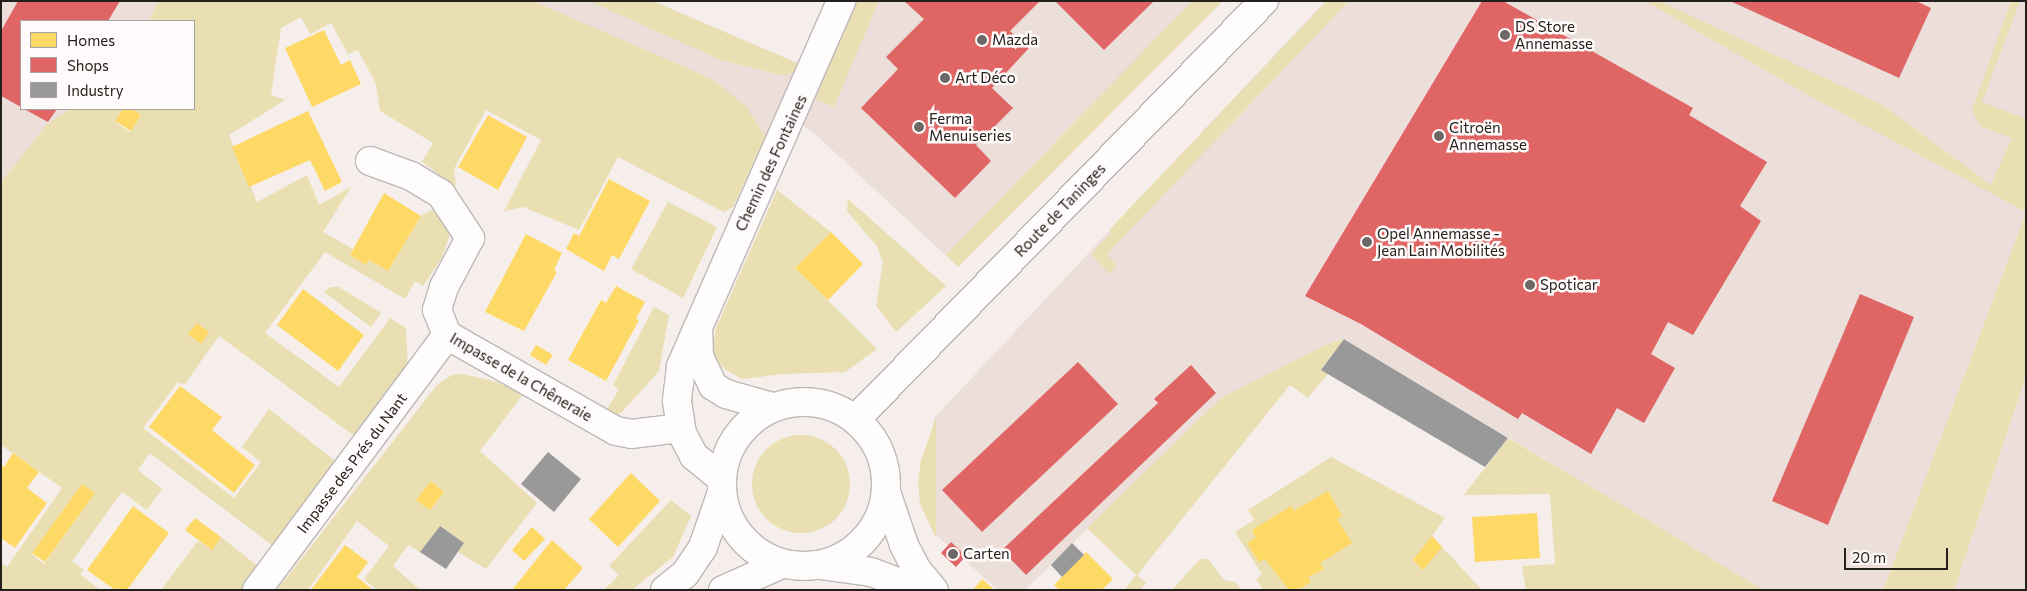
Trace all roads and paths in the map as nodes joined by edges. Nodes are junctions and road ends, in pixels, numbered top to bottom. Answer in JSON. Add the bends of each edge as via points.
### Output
{"nodes":[{"id":1,"x":842,"y":1,"type":"edge"},
{"id":2,"x":1264,"y":1,"type":"edge"},
{"id":3,"x":370,"y":162,"type":"dead end"},
{"id":4,"x":698,"y":324,"type":"junction"},
{"id":5,"x":446,"y":335,"type":"junction"},
{"id":6,"x":772,"y":407,"type":"junction"},
{"id":7,"x":856,"y":419,"type":"junction"},
{"id":8,"x":680,"y":428,"type":"junction"},
{"id":9,"x":722,"y":485,"type":"junction"},
{"id":10,"x":886,"y":492,"type":"junction"},
{"id":11,"x":782,"y":564,"type":"junction"},
{"id":12,"x":820,"y":565,"type":"junction"},
{"id":13,"x":257,"y":590,"type":"edge"},
{"id":14,"x":665,"y":590,"type":"edge"},
{"id":15,"x":723,"y":590,"type":"edge"},
{"id":16,"x":918,"y":590,"type":"edge"},
{"id":17,"x":934,"y":590,"type":"edge"}],
"edges":[{"from":1,"to":4,"type":"street","name":"Chemin des Fontaines","via":[[787,131]]},
{"from":2,"to":7,"type":"street","name":"Route de Taninges"},
{"from":3,"to":5,"type":"street","name":"Impasse de la Chêneraie","via":[[411,176],[441,194],[470,238],[444,288],[437,310]]},
{"from":4,"to":6,"type":"street","name":"Chemin des Fontaines","via":[[700,357],[713,386],[726,394]]},
{"from":4,"to":8,"type":"street","name":"Chemin des Fontaines","via":[[681,366],[677,400]]},
{"from":5,"to":8,"type":"street","name":"Impasse de la Chêneraie","via":[[616,431],[631,434]]},
{"from":5,"to":13,"type":"street","name":"Impasse des Prés du Nant"},
{"from":6,"to":7,"type":"street","via":[[812,401]]},
{"from":6,"to":9,"type":"street","via":[[747,424],[737,436],[729,449]]},
{"from":7,"to":10,"type":"street","via":[[878,448],[884,462]]},
{"from":8,"to":9,"type":"street","name":"Chemin des Fontaines","via":[[694,456]]},
{"from":9,"to":11,"type":"street","via":[[728,517],[741,538],[760,554]]},
{"from":9,"to":14,"type":"street","via":[[703,547],[685,574]]},
{"from":10,"to":12,"type":"street","via":[[877,520],[860,544],[848,554]]},
{"from":10,"to":17,"type":"street","via":[[904,545],[917,570]]},
{"from":11,"to":12,"type":"street"},
{"from":11,"to":15,"type":"street"},
{"from":12,"to":16,"type":"street","via":[[870,572]]}]}
